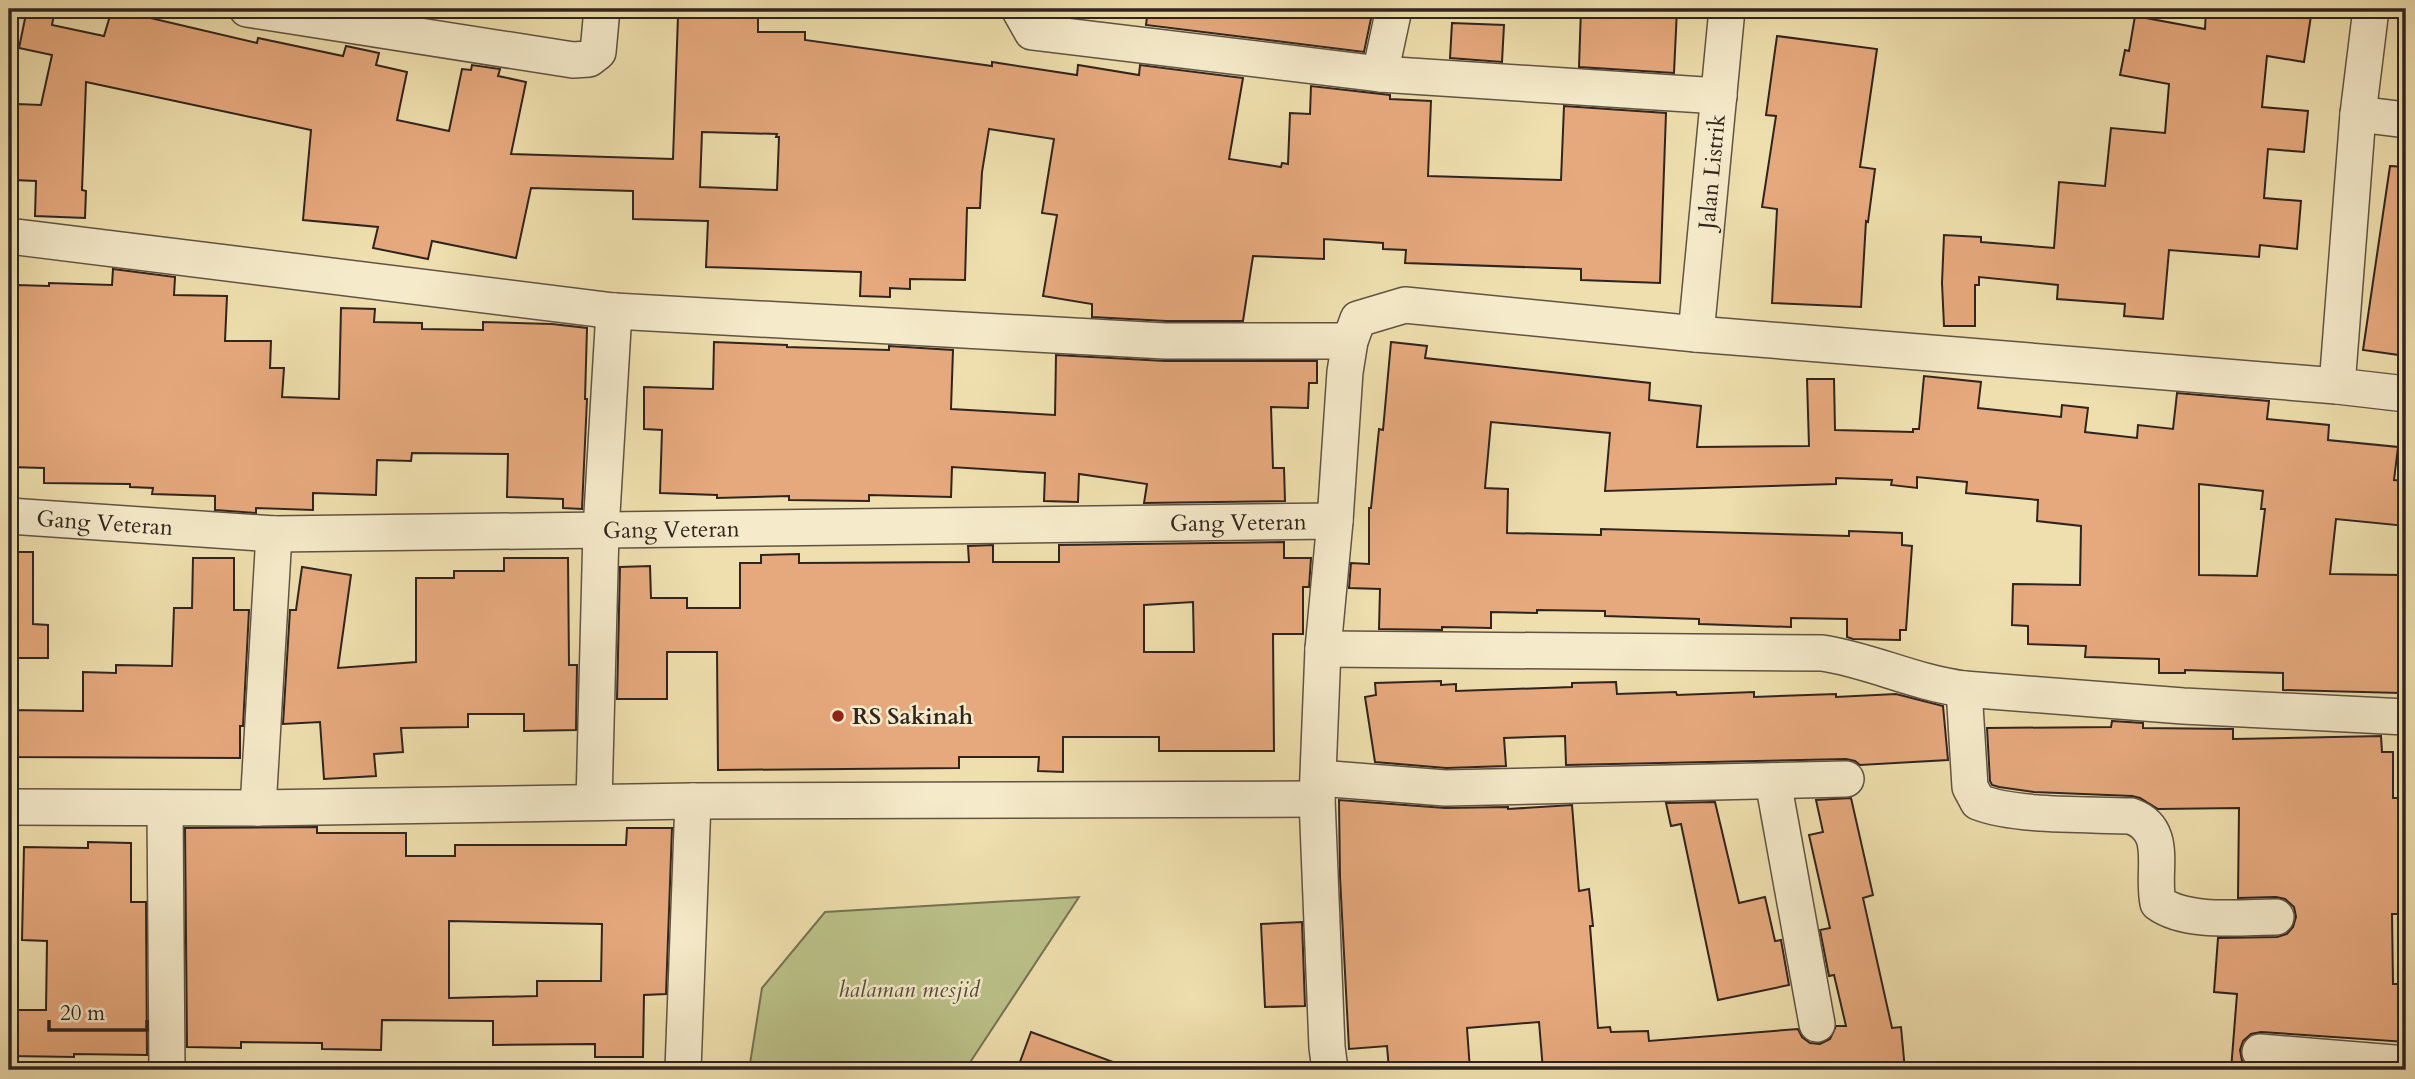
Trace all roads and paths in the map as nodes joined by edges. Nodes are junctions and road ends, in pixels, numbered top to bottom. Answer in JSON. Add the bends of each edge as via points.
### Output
{"nodes":[{"id":1,"x":247,"y":9,"type":"edge"},
{"id":2,"x":602,"y":9,"type":"edge"},
{"id":3,"x":1019,"y":9,"type":"edge"},
{"id":4,"x":1394,"y":9,"type":"edge"},
{"id":5,"x":1727,"y":9,"type":"edge"},
{"id":6,"x":2371,"y":9,"type":"edge"},
{"id":7,"x":1380,"y":74,"type":"junction"},
{"id":8,"x":1718,"y":96,"type":"junction"},
{"id":9,"x":2358,"y":114,"type":"junction"},
{"id":10,"x":2406,"y":120,"type":"edge"},
{"id":11,"x":9,"y":236,"type":"edge"},
{"id":12,"x":614,"y":311,"type":"junction"},
{"id":13,"x":1696,"y":334,"type":"junction"},
{"id":14,"x":1350,"y":341,"type":"junction"},
{"id":15,"x":2337,"y":386,"type":"junction"},
{"id":16,"x":2406,"y":394,"type":"edge"},
{"id":17,"x":9,"y":516,"type":"edge"},
{"id":18,"x":1335,"y":521,"type":"junction"},
{"id":19,"x":601,"y":530,"type":"junction"},
{"id":20,"x":274,"y":534,"type":"junction"},
{"id":21,"x":1323,"y":649,"type":"junction"},
{"id":22,"x":1964,"y":689,"type":"junction"},
{"id":23,"x":2406,"y":717,"type":"edge"},
{"id":24,"x":1846,"y":779,"type":"dead end"},
{"id":25,"x":1773,"y":781,"type":"junction"},
{"id":26,"x":1318,"y":788,"type":"junction"},
{"id":27,"x":693,"y":801,"type":"junction"},
{"id":28,"x":594,"y":802,"type":"junction"},
{"id":29,"x":9,"y":807,"type":"edge"},
{"id":30,"x":165,"y":808,"type":"junction"},
{"id":31,"x":258,"y":808,"type":"junction"},
{"id":32,"x":2276,"y":917,"type":"dead end"},
{"id":33,"x":1817,"y":1024,"type":"dead end"},
{"id":34,"x":2260,"y":1052,"type":"dead end"},
{"id":35,"x":2406,"y":1064,"type":"edge"},
{"id":36,"x":167,"y":1070,"type":"edge"},
{"id":37,"x":684,"y":1070,"type":"edge"},
{"id":38,"x":1330,"y":1070,"type":"edge"}],
"edges":[{"from":1,"to":2,"type":"street","via":[[573,60],[589,59],[598,52]]},
{"from":3,"to":7,"type":"street","via":[[1032,32]]},
{"from":4,"to":7,"type":"street"},
{"from":5,"to":8,"type":"street","name":"Jalan Listrik"},
{"from":6,"to":9,"type":"street"},
{"from":7,"to":8,"type":"street"},
{"from":8,"to":13,"type":"street","name":"Jalan Listrik"},
{"from":9,"to":10,"type":"street"},
{"from":9,"to":15,"type":"street"},
{"from":11,"to":12,"type":"street"},
{"from":12,"to":14,"type":"street","via":[[1165,341]]},
{"from":12,"to":19,"type":"street"},
{"from":13,"to":14,"type":"street","via":[[1405,304],[1358,319]]},
{"from":13,"to":15,"type":"street"},
{"from":14,"to":18,"type":"street"},
{"from":15,"to":16,"type":"street"},
{"from":17,"to":20,"type":"street","name":"Gang Veteran"},
{"from":18,"to":19,"type":"street","name":"Gang Veteran"},
{"from":18,"to":21,"type":"street"},
{"from":19,"to":20,"type":"street","name":"Gang Veteran"},
{"from":19,"to":28,"type":"street"},
{"from":20,"to":31,"type":"street"},
{"from":21,"to":22,"type":"street","via":[[1822,653]]},
{"from":21,"to":26,"type":"street"},
{"from":22,"to":23,"type":"street"},
{"from":22,"to":32,"type":"street","via":[[1970,787],[1978,802],[2016,811],[2131,816],[2144,821],[2156,845],[2158,903],[2167,910],[2202,917]]},
{"from":24,"to":25,"type":"street"},
{"from":25,"to":26,"type":"street"},
{"from":25,"to":33,"type":"street"},
{"from":26,"to":27,"type":"street"},
{"from":26,"to":38,"type":"street"},
{"from":27,"to":28,"type":"street"},
{"from":27,"to":37,"type":"street"},
{"from":28,"to":31,"type":"street"},
{"from":29,"to":30,"type":"street"},
{"from":30,"to":31,"type":"street"},
{"from":30,"to":36,"type":"street"},
{"from":34,"to":35,"type":"street"}]}
